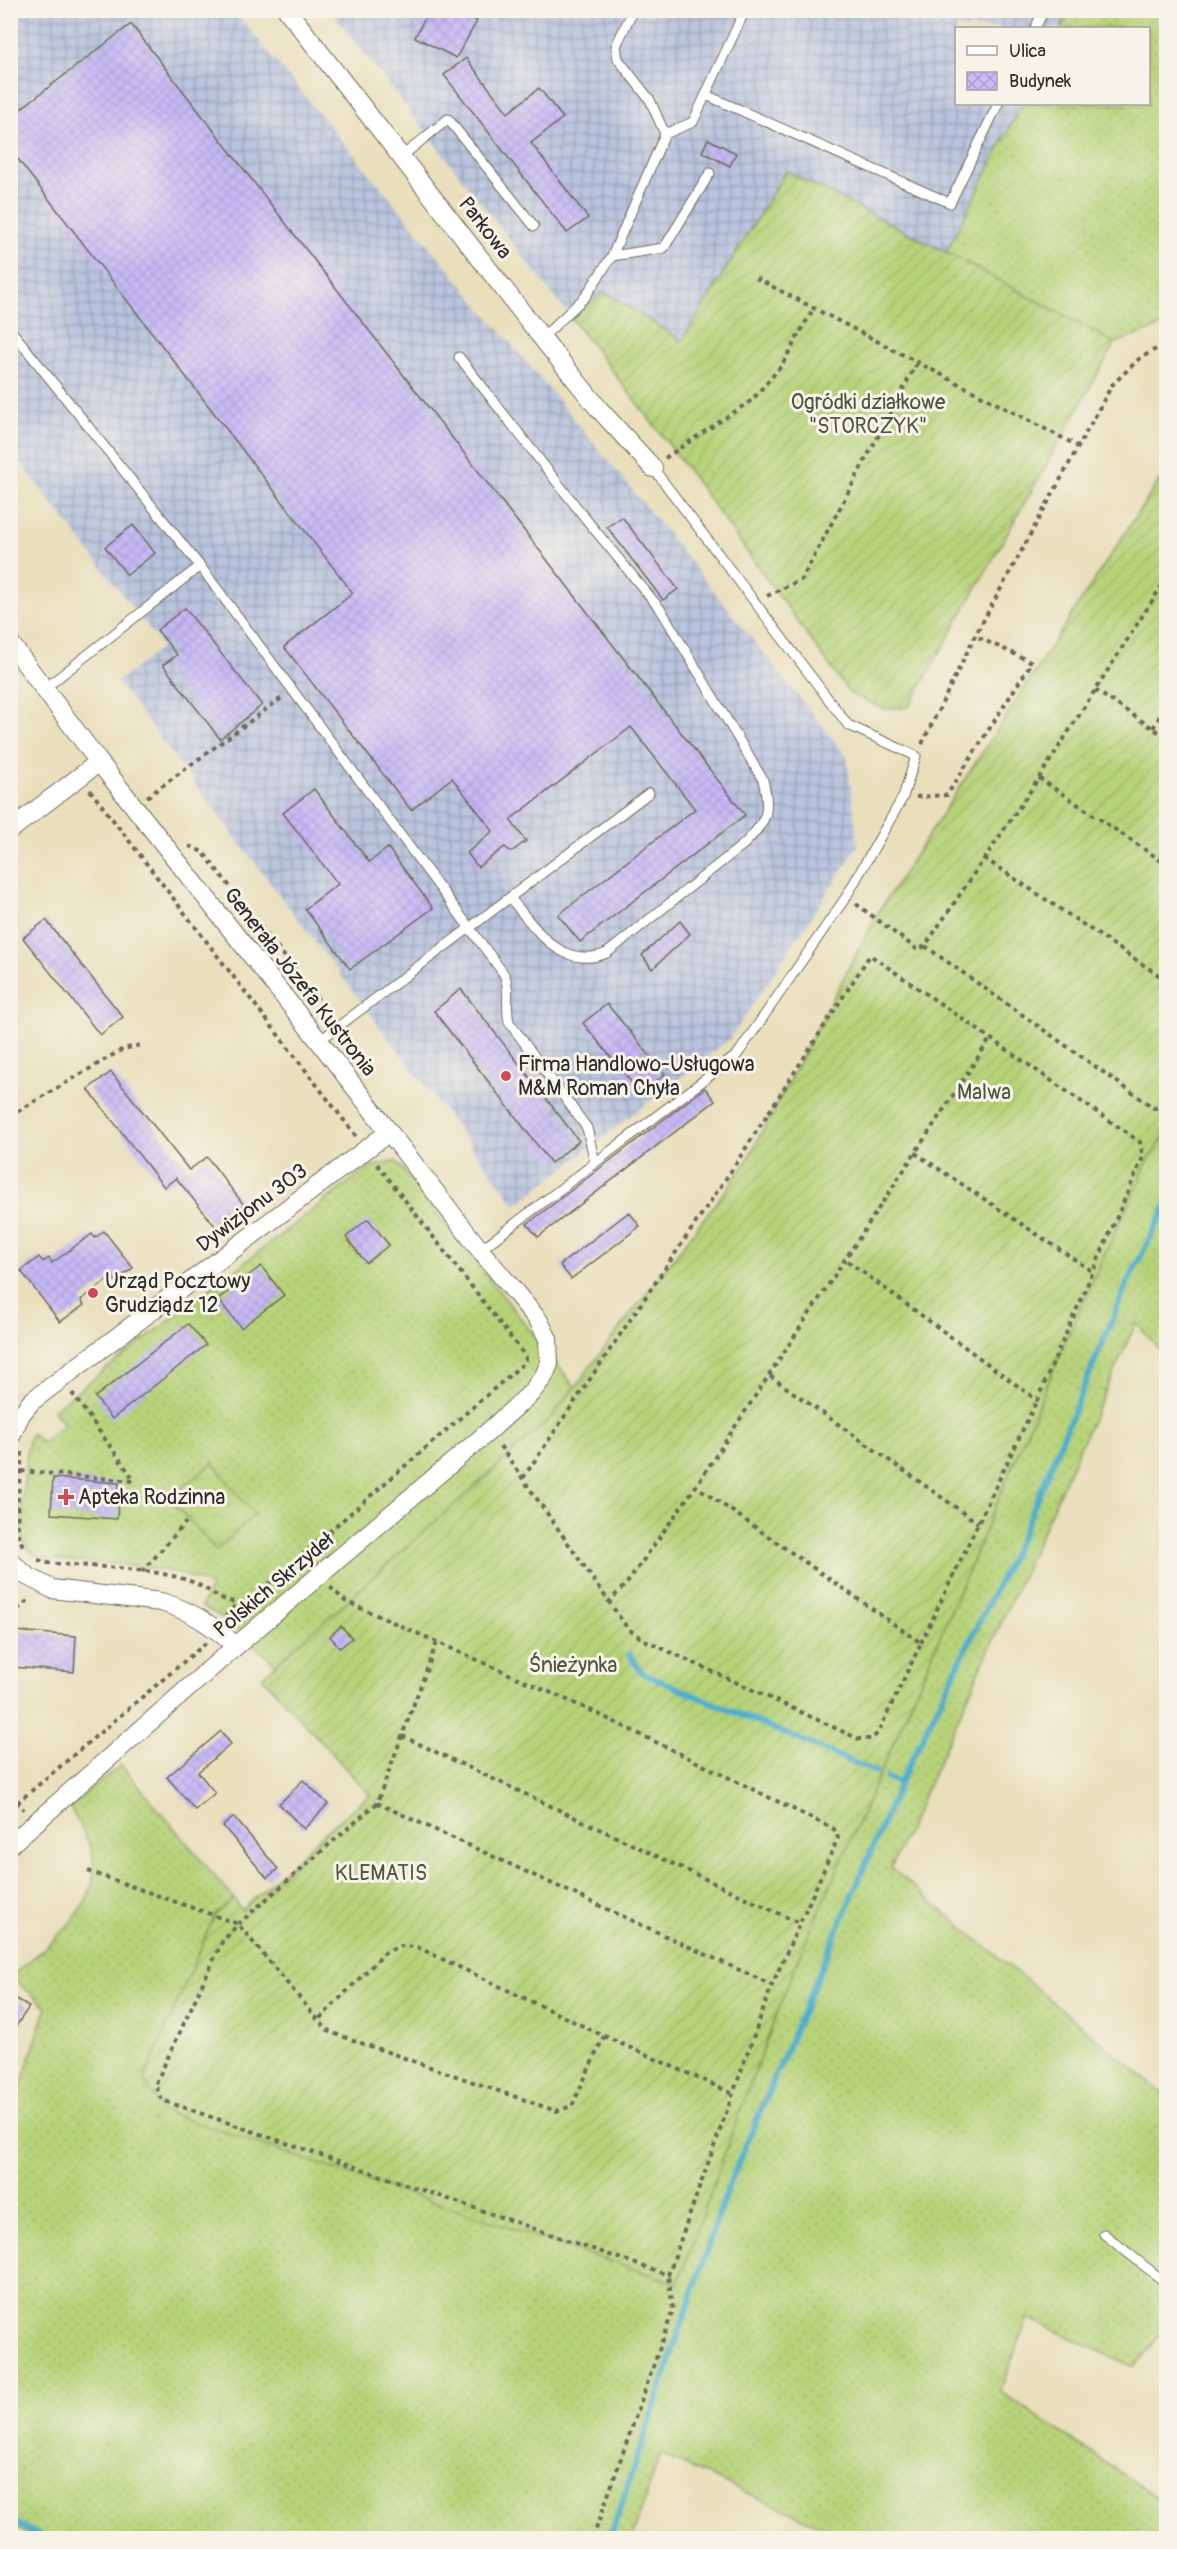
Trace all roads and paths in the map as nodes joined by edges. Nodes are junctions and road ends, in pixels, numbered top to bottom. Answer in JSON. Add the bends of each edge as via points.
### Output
{"nodes":[{"id":1,"x":287,"y":10,"type":"edge"},
{"id":2,"x":633,"y":10,"type":"edge"},
{"id":3,"x":745,"y":10,"type":"edge"},
{"id":4,"x":1044,"y":10,"type":"edge"},
{"id":5,"x":1036,"y":27,"type":"edge"},
{"id":6,"x":706,"y":94,"type":"junction"},
{"id":7,"x":999,"y":105,"type":"edge"},
{"id":8,"x":665,"y":134,"type":"junction"},
{"id":9,"x":401,"y":157,"type":"junction"},
{"id":10,"x":710,"y":173,"type":"dead end"},
{"id":11,"x":534,"y":226,"type":"dead end"},
{"id":12,"x":612,"y":256,"type":"junction"},
{"id":13,"x":756,"y":279,"type":"dead end"},
{"id":14,"x":813,"y":309,"type":"junction"},
{"id":15,"x":10,"y":329,"type":"edge"},
{"id":16,"x":542,"y":338,"type":"junction"},
{"id":17,"x":1165,"y":345,"type":"edge"},
{"id":18,"x":459,"y":357,"type":"dead end"},
{"id":19,"x":917,"y":363,"type":"junction"},
{"id":20,"x":1078,"y":446,"type":"junction"},
{"id":21,"x":653,"y":468,"type":"junction"},
{"id":22,"x":200,"y":566,"type":"junction"},
{"id":23,"x":1167,"y":579,"type":"edge"},
{"id":24,"x":755,"y":602,"type":"junction"},
{"id":25,"x":975,"y":636,"type":"junction"},
{"id":26,"x":10,"y":643,"type":"edge"},
{"id":27,"x":44,"y":689,"type":"junction"},
{"id":28,"x":1095,"y":690,"type":"junction"},
{"id":29,"x":292,"y":691,"type":"junction"},
{"id":30,"x":1167,"y":706,"type":"edge"},
{"id":31,"x":1153,"y":728,"type":"junction"},
{"id":32,"x":1167,"y":737,"type":"edge"},
{"id":33,"x":916,"y":756,"type":"junction"},
{"id":34,"x":99,"y":762,"type":"junction"},
{"id":35,"x":1039,"y":778,"type":"junction"},
{"id":36,"x":649,"y":793,"type":"dead end"},
{"id":37,"x":903,"y":797,"type":"junction"},
{"id":38,"x":146,"y":798,"type":"dead end"},
{"id":39,"x":10,"y":830,"type":"edge"},
{"id":40,"x":984,"y":858,"type":"junction"},
{"id":41,"x":1167,"y":864,"type":"edge"},
{"id":42,"x":846,"y":897,"type":"junction"},
{"id":43,"x":510,"y":898,"type":"junction"},
{"id":44,"x":470,"y":928,"type":"junction"},
{"id":45,"x":925,"y":946,"type":"junction"},
{"id":46,"x":1167,"y":980,"type":"edge"},
{"id":47,"x":990,"y":1039,"type":"junction"},
{"id":48,"x":319,"y":1041,"type":"junction"},
{"id":49,"x":141,"y":1045,"type":"dead end"},
{"id":50,"x":1167,"y":1107,"type":"edge"},
{"id":51,"x":10,"y":1116,"type":"edge"},
{"id":52,"x":389,"y":1131,"type":"junction"},
{"id":53,"x":915,"y":1153,"type":"junction"},
{"id":54,"x":595,"y":1163,"type":"junction"},
{"id":55,"x":480,"y":1250,"type":"junction"},
{"id":56,"x":846,"y":1260,"type":"junction"},
{"id":57,"x":1092,"y":1271,"type":"junction"},
{"id":58,"x":550,"y":1349,"type":"joint"},
{"id":59,"x":770,"y":1376,"type":"junction"},
{"id":60,"x":64,"y":1379,"type":"junction"},
{"id":61,"x":1036,"y":1400,"type":"junction"},
{"id":62,"x":488,"y":1432,"type":"junction"},
{"id":63,"x":10,"y":1438,"type":"edge"},
{"id":64,"x":21,"y":1471,"type":"dead end"},
{"id":65,"x":523,"y":1478,"type":"junction"},
{"id":66,"x":696,"y":1486,"type":"junction"},
{"id":67,"x":186,"y":1522,"type":"dead end"},
{"id":68,"x":978,"y":1523,"type":"junction"},
{"id":69,"x":10,"y":1561,"type":"edge"},
{"id":70,"x":141,"y":1572,"type":"dead end"},
{"id":71,"x":38,"y":1601,"type":"dead end"},
{"id":72,"x":345,"y":1601,"type":"dead end"},
{"id":73,"x":608,"y":1603,"type":"junction"},
{"id":74,"x":10,"y":1615,"type":"edge"},
{"id":75,"x":202,"y":1636,"type":"dead end"},
{"id":76,"x":437,"y":1642,"type":"junction"},
{"id":77,"x":921,"y":1643,"type":"junction"},
{"id":78,"x":236,"y":1646,"type":"junction"},
{"id":79,"x":402,"y":1736,"type":"junction"},
{"id":80,"x":17,"y":1803,"type":"dead end"},
{"id":81,"x":376,"y":1803,"type":"junction"},
{"id":82,"x":10,"y":1845,"type":"edge"},
{"id":83,"x":88,"y":1871,"type":"dead end"},
{"id":84,"x":801,"y":1923,"type":"junction"},
{"id":85,"x":238,"y":1924,"type":"junction"},
{"id":86,"x":772,"y":1985,"type":"junction"},
{"id":87,"x":318,"y":2020,"type":"junction"},
{"id":88,"x":604,"y":2036,"type":"junction"},
{"id":89,"x":734,"y":2094,"type":"junction"},
{"id":90,"x":1104,"y":2234,"type":"dead end"},
{"id":91,"x":668,"y":2275,"type":"junction"},
{"id":92,"x":1167,"y":2283,"type":"edge"},
{"id":93,"x":593,"y":2538,"type":"edge"}],
"edges":[{"from":1,"to":9,"type":"street","name":"Parkowa"},
{"from":2,"to":8,"type":"lane","via":[[616,46],[618,59],[650,100]]},
{"from":3,"to":6,"type":"lane"},
{"from":4,"to":5,"type":"lane"},
{"from":6,"to":7,"type":"lane","via":[[950,203]]},
{"from":6,"to":8,"type":"lane","via":[[693,122]]},
{"from":8,"to":12,"type":"lane"},
{"from":9,"to":11,"type":"lane","via":[[448,119]]},
{"from":9,"to":16,"type":"street","name":"Parkowa"},
{"from":10,"to":12,"type":"lane","via":[[664,248]]},
{"from":12,"to":16,"type":"lane","via":[[585,297]]},
{"from":13,"to":14,"type":"path"},
{"from":14,"to":19,"type":"path"},
{"from":14,"to":21,"type":"path","via":[[782,365],[752,400]]},
{"from":15,"to":22,"type":"lane"},
{"from":16,"to":21,"type":"street","name":"Parkowa"},
{"from":17,"to":20,"type":"path","via":[[1139,358],[1112,384]]},
{"from":18,"to":43,"type":"lane","via":[[661,610],[763,780],[768,801],[759,830],[607,953],[592,958],[571,955],[550,944]]},
{"from":19,"to":20,"type":"path"},
{"from":19,"to":24,"type":"path","via":[[802,579]]},
{"from":20,"to":25,"type":"path"},
{"from":21,"to":24,"type":"lane"},
{"from":22,"to":27,"type":"lane"},
{"from":22,"to":29,"type":"lane"},
{"from":23,"to":28,"type":"path"},
{"from":24,"to":33,"type":"lane","via":[[848,725]]},
{"from":25,"to":33,"type":"path"},
{"from":25,"to":37,"type":"path","via":[[1032,662],[947,795]]},
{"from":26,"to":27,"type":"street","name":"Generała Józefa Kustronia"},
{"from":27,"to":34,"type":"street","name":"Generała Józefa Kustronia"},
{"from":28,"to":31,"type":"path"},
{"from":28,"to":35,"type":"path"},
{"from":29,"to":38,"type":"path"},
{"from":29,"to":44,"type":"lane"},
{"from":30,"to":31,"type":"path"},
{"from":31,"to":32,"type":"path"},
{"from":33,"to":37,"type":"lane"},
{"from":34,"to":39,"type":"street"},
{"from":34,"to":48,"type":"street","name":"Generała Józefa Kustronia"},
{"from":35,"to":40,"type":"path"},
{"from":35,"to":41,"type":"path"},
{"from":36,"to":43,"type":"lane"},
{"from":37,"to":42,"type":"lane"},
{"from":40,"to":45,"type":"path"},
{"from":40,"to":46,"type":"path"},
{"from":42,"to":45,"type":"path","via":[[918,950]]},
{"from":42,"to":54,"type":"lane","via":[[737,1055]]},
{"from":43,"to":44,"type":"lane"},
{"from":44,"to":48,"type":"lane"},
{"from":44,"to":54,"type":"lane","via":[[508,983],[509,1022],[587,1128]]},
{"from":45,"to":50,"type":"path","via":[[1154,1108]]},
{"from":47,"to":53,"type":"path"},
{"from":47,"to":57,"type":"path","via":[[1140,1142],[1143,1157]]},
{"from":47,"to":65,"type":"path","via":[[870,955],[731,1171]]},
{"from":48,"to":52,"type":"street","name":"Generała Józefa Kustronia"},
{"from":49,"to":51,"type":"path","via":[[123,1049]]},
{"from":52,"to":55,"type":"street","name":"Generała Józefa Kustronia"},
{"from":52,"to":60,"type":"street","name":"Dywizjonu 303"},
{"from":53,"to":56,"type":"path"},
{"from":53,"to":57,"type":"path"},
{"from":54,"to":55,"type":"lane"},
{"from":55,"to":58,"type":"street","name":"Generała Józefa Kustronia","via":[[539,1321]]},
{"from":56,"to":59,"type":"path"},
{"from":56,"to":61,"type":"path"},
{"from":57,"to":61,"type":"path"},
{"from":58,"to":62,"type":"street","name":"Polskich Skrzydeł","via":[[544,1376]]},
{"from":59,"to":66,"type":"path"},
{"from":59,"to":68,"type":"path"},
{"from":60,"to":63,"type":"street","name":"Dywizjonu 303","via":[[32,1401]]},
{"from":60,"to":64,"type":"path","via":[[135,1481]]},
{"from":61,"to":68,"type":"path"},
{"from":62,"to":65,"type":"path"},
{"from":62,"to":78,"type":"street","name":"Polskich Skrzydeł"},
{"from":65,"to":73,"type":"path"},
{"from":66,"to":73,"type":"path","via":[[627,1583]]},
{"from":66,"to":77,"type":"path"},
{"from":67,"to":70,"type":"path"},
{"from":68,"to":77,"type":"path"},
{"from":69,"to":78,"type":"street","via":[[27,1576],[52,1589],[179,1607],[203,1618]]},
{"from":71,"to":74,"type":"path","via":[[28,1599]]},
{"from":72,"to":76,"type":"path"},
{"from":73,"to":77,"type":"path","via":[[628,1629],[644,1640],[860,1739],[871,1739],[878,1733]]},
{"from":75,"to":80,"type":"path","via":[[207,1642]]},
{"from":76,"to":79,"type":"path"},
{"from":76,"to":84,"type":"path","via":[[592,1711],[834,1829],[838,1838]]},
{"from":78,"to":82,"type":"street","name":"Polskich Skrzydeł"},
{"from":79,"to":81,"type":"path"},
{"from":79,"to":84,"type":"path"},
{"from":81,"to":85,"type":"path"},
{"from":81,"to":86,"type":"path"},
{"from":83,"to":85,"type":"path"},
{"from":84,"to":86,"type":"path"},
{"from":85,"to":87,"type":"path"},
{"from":85,"to":91,"type":"path","via":[[222,1942],[155,2085],[162,2100]]},
{"from":86,"to":89,"type":"path"},
{"from":87,"to":88,"type":"path","via":[[386,1952],[400,1946],[417,1947]]},
{"from":87,"to":88,"type":"path","via":[[330,2032],[556,2111],[572,2106]]},
{"from":88,"to":89,"type":"path"},
{"from":89,"to":91,"type":"path"},
{"from":90,"to":92,"type":"lane"},
{"from":91,"to":93,"type":"path","via":[[673,2310]]}]}
